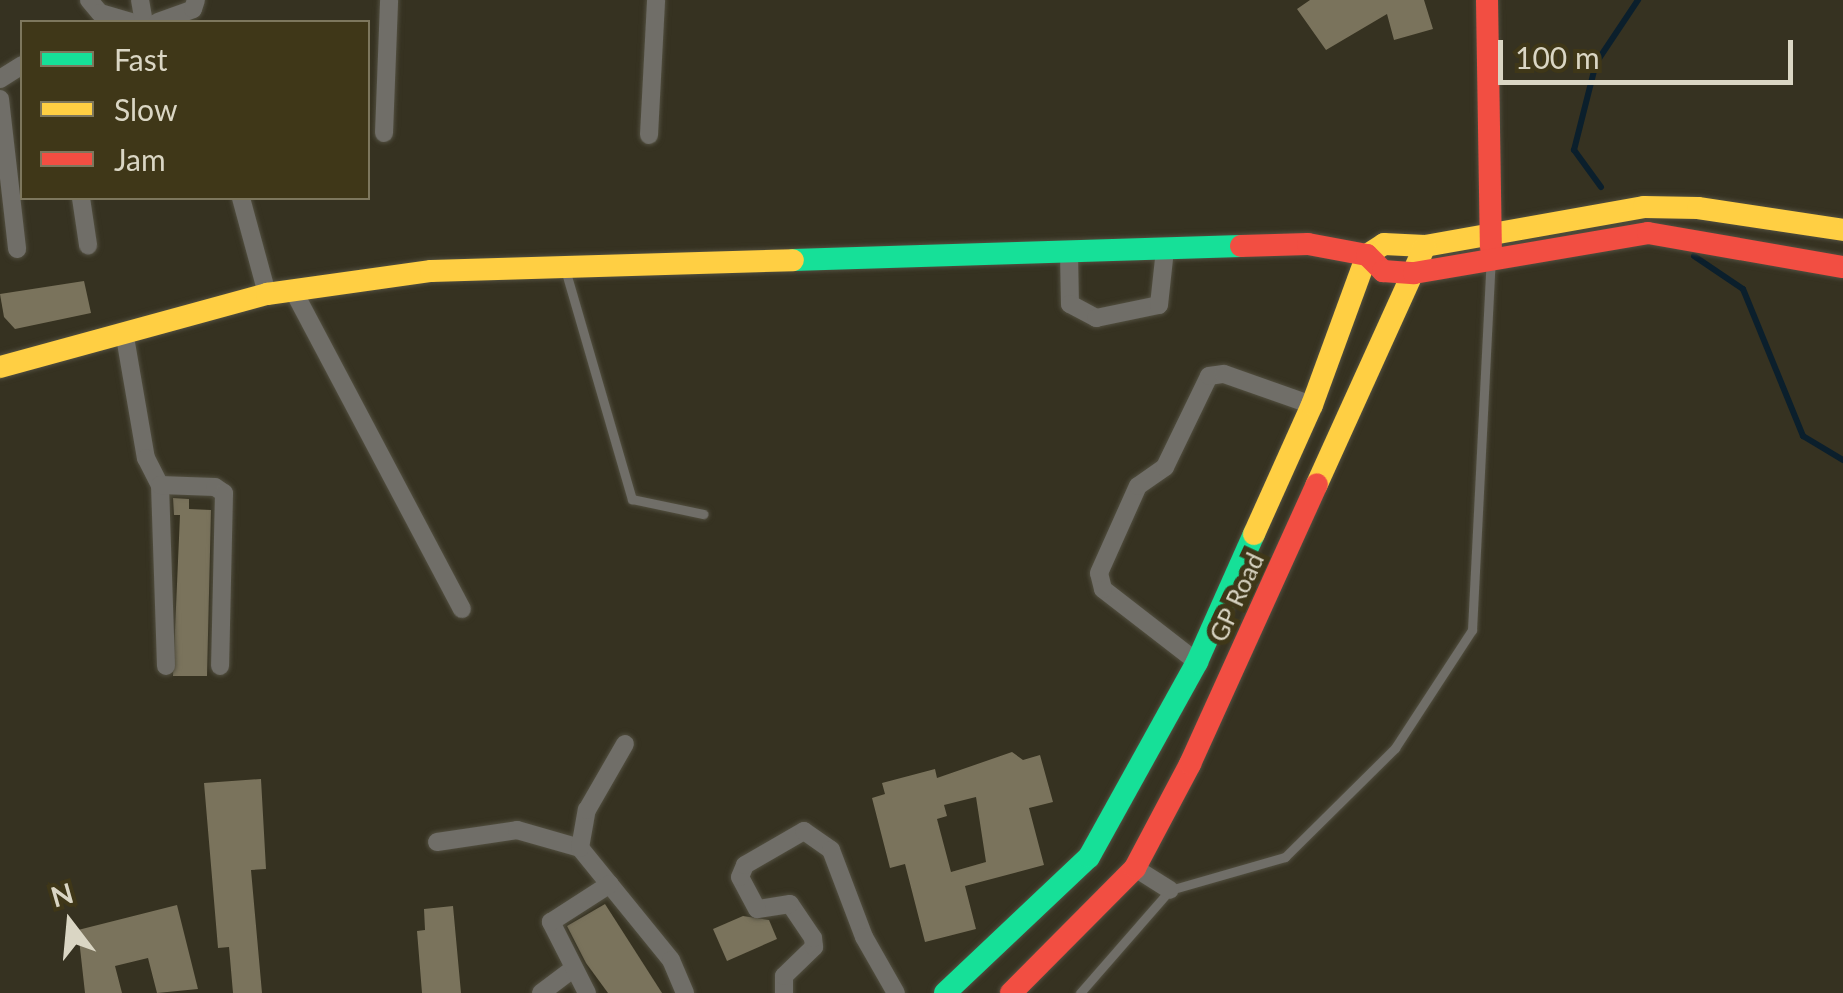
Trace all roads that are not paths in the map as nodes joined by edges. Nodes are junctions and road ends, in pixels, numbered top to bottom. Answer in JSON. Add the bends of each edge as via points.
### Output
{"nodes":[{"id":1,"x":196,"y":0,"type":"edge"},
{"id":2,"x":389,"y":0,"type":"edge"},
{"id":3,"x":656,"y":0,"type":"edge"},
{"id":4,"x":1487,"y":0,"type":"edge"},
{"id":5,"x":95,"y":8,"type":"edge"},
{"id":6,"x":125,"y":20,"type":"edge"},
{"id":7,"x":164,"y":20,"type":"edge"},
{"id":8,"x":0,"y":99,"type":"edge"},
{"id":9,"x":384,"y":133,"type":"dead end"},
{"id":10,"x":648,"y":135,"type":"dead end"},
{"id":11,"x":81,"y":200,"type":"edge"},
{"id":12,"x":242,"y":200,"type":"edge"},
{"id":13,"x":1843,"y":230,"type":"edge"},
{"id":14,"x":1491,"y":236,"type":"junction"},
{"id":15,"x":88,"y":245,"type":"dead end"},
{"id":16,"x":1425,"y":246,"type":"junction"},
{"id":17,"x":17,"y":249,"type":"dead end"},
{"id":18,"x":1165,"y":250,"type":"junction"},
{"id":19,"x":1069,"y":254,"type":"junction"},
{"id":20,"x":1367,"y":255,"type":"junction"},
{"id":21,"x":1491,"y":261,"type":"junction"},
{"id":22,"x":564,"y":267,"type":"junction"},
{"id":23,"x":1843,"y":267,"type":"edge"},
{"id":24,"x":1414,"y":272,"type":"junction"},
{"id":25,"x":294,"y":290,"type":"junction"},
{"id":26,"x":267,"y":294,"type":"junction"},
{"id":27,"x":125,"y":337,"type":"junction"},
{"id":28,"x":0,"y":367,"type":"edge"},
{"id":29,"x":1312,"y":404,"type":"junction"},
{"id":30,"x":160,"y":485,"type":"junction"},
{"id":31,"x":703,"y":514,"type":"dead end"},
{"id":32,"x":462,"y":609,"type":"dead end"},
{"id":33,"x":1197,"y":662,"type":"junction"},
{"id":34,"x":166,"y":666,"type":"dead end"},
{"id":35,"x":220,"y":666,"type":"dead end"},
{"id":36,"x":625,"y":744,"type":"dead end"},
{"id":37,"x":438,"y":842,"type":"dead end"},
{"id":38,"x":580,"y":848,"type":"junction"},
{"id":39,"x":1135,"y":868,"type":"junction"},
{"id":40,"x":610,"y":884,"type":"junction"},
{"id":41,"x":1170,"y":890,"type":"junction"},
{"id":42,"x":1026,"y":919,"type":"junction"},
{"id":43,"x":1060,"y":948,"type":"junction"},
{"id":44,"x":573,"y":969,"type":"junction"},
{"id":45,"x":541,"y":993,"type":"edge"},
{"id":46,"x":586,"y":993,"type":"edge"},
{"id":47,"x":685,"y":993,"type":"edge"},
{"id":48,"x":784,"y":993,"type":"edge"},
{"id":49,"x":896,"y":993,"type":"edge"},
{"id":50,"x":945,"y":993,"type":"edge"},
{"id":51,"x":1011,"y":993,"type":"edge"},
{"id":52,"x":1080,"y":993,"type":"edge"}],
"edges":[{"from":1,"to":7,"type":"street","via":[[194,9]]},
{"from":2,"to":9,"type":"street"},
{"from":3,"to":10,"type":"street"},
{"from":4,"to":14,"type":"street"},
{"from":5,"to":6,"type":"street"},
{"from":8,"to":17,"type":"street"},
{"from":11,"to":15,"type":"street"},
{"from":12,"to":26,"type":"street"},
{"from":13,"to":14,"type":"street","via":[[1698,208],[1644,208]]},
{"from":14,"to":16,"type":"street"},
{"from":14,"to":21,"type":"street"},
{"from":16,"to":20,"type":"street","via":[[1384,244]]},
{"from":16,"to":24,"type":"street","name":"GP Road"},
{"from":18,"to":19,"type":"street"},
{"from":18,"to":19,"type":"street","via":[[1159,305],[1096,318],[1070,304]]},
{"from":18,"to":20,"type":"street","via":[[1308,244]]},
{"from":19,"to":22,"type":"street"},
{"from":20,"to":24,"type":"street","via":[[1383,272]]},
{"from":20,"to":29,"type":"street","name":"GP Road"},
{"from":21,"to":23,"type":"street","via":[[1648,233]]},
{"from":21,"to":24,"type":"street"},
{"from":21,"to":41,"type":"lane","via":[[1472,630],[1395,748],[1285,857]]},
{"from":22,"to":25,"type":"street","via":[[431,271]]},
{"from":22,"to":31,"type":"lane","via":[[632,499]]},
{"from":24,"to":39,"type":"street","name":"GP Road","via":[[1198,746]]},
{"from":25,"to":26,"type":"street"},
{"from":25,"to":32,"type":"street"},
{"from":26,"to":27,"type":"street"},
{"from":27,"to":28,"type":"street"},
{"from":27,"to":30,"type":"street","via":[[146,458]]},
{"from":29,"to":33,"type":"street","name":"GP Road"},
{"from":29,"to":33,"type":"street","via":[[1224,374],[1210,376],[1164,467],[1138,486],[1098,579],[1102,589]]},
{"from":30,"to":34,"type":"street"},
{"from":30,"to":35,"type":"street","via":[[215,486],[224,493]]},
{"from":33,"to":42,"type":"street","name":"GP Road","via":[[1090,858]]},
{"from":36,"to":38,"type":"street","via":[[587,810]]},
{"from":37,"to":38,"type":"street","via":[[517,830]]},
{"from":38,"to":40,"type":"street"},
{"from":39,"to":41,"type":"street"},
{"from":39,"to":43,"type":"street","name":"GP Road"},
{"from":40,"to":44,"type":"street","via":[[551,922]]},
{"from":40,"to":47,"type":"street","via":[[672,960]]},
{"from":41,"to":52,"type":"lane"},
{"from":42,"to":43,"type":"street"},
{"from":42,"to":50,"type":"street","name":"GP Road"},
{"from":43,"to":51,"type":"street","name":"GP Road"},
{"from":44,"to":45,"type":"street"},
{"from":44,"to":46,"type":"street"},
{"from":48,"to":49,"type":"street","via":[[784,976],[814,948],[813,938],[790,904],[757,909],[740,878],[746,865],[804,830],[831,850],[864,937]]}]}
